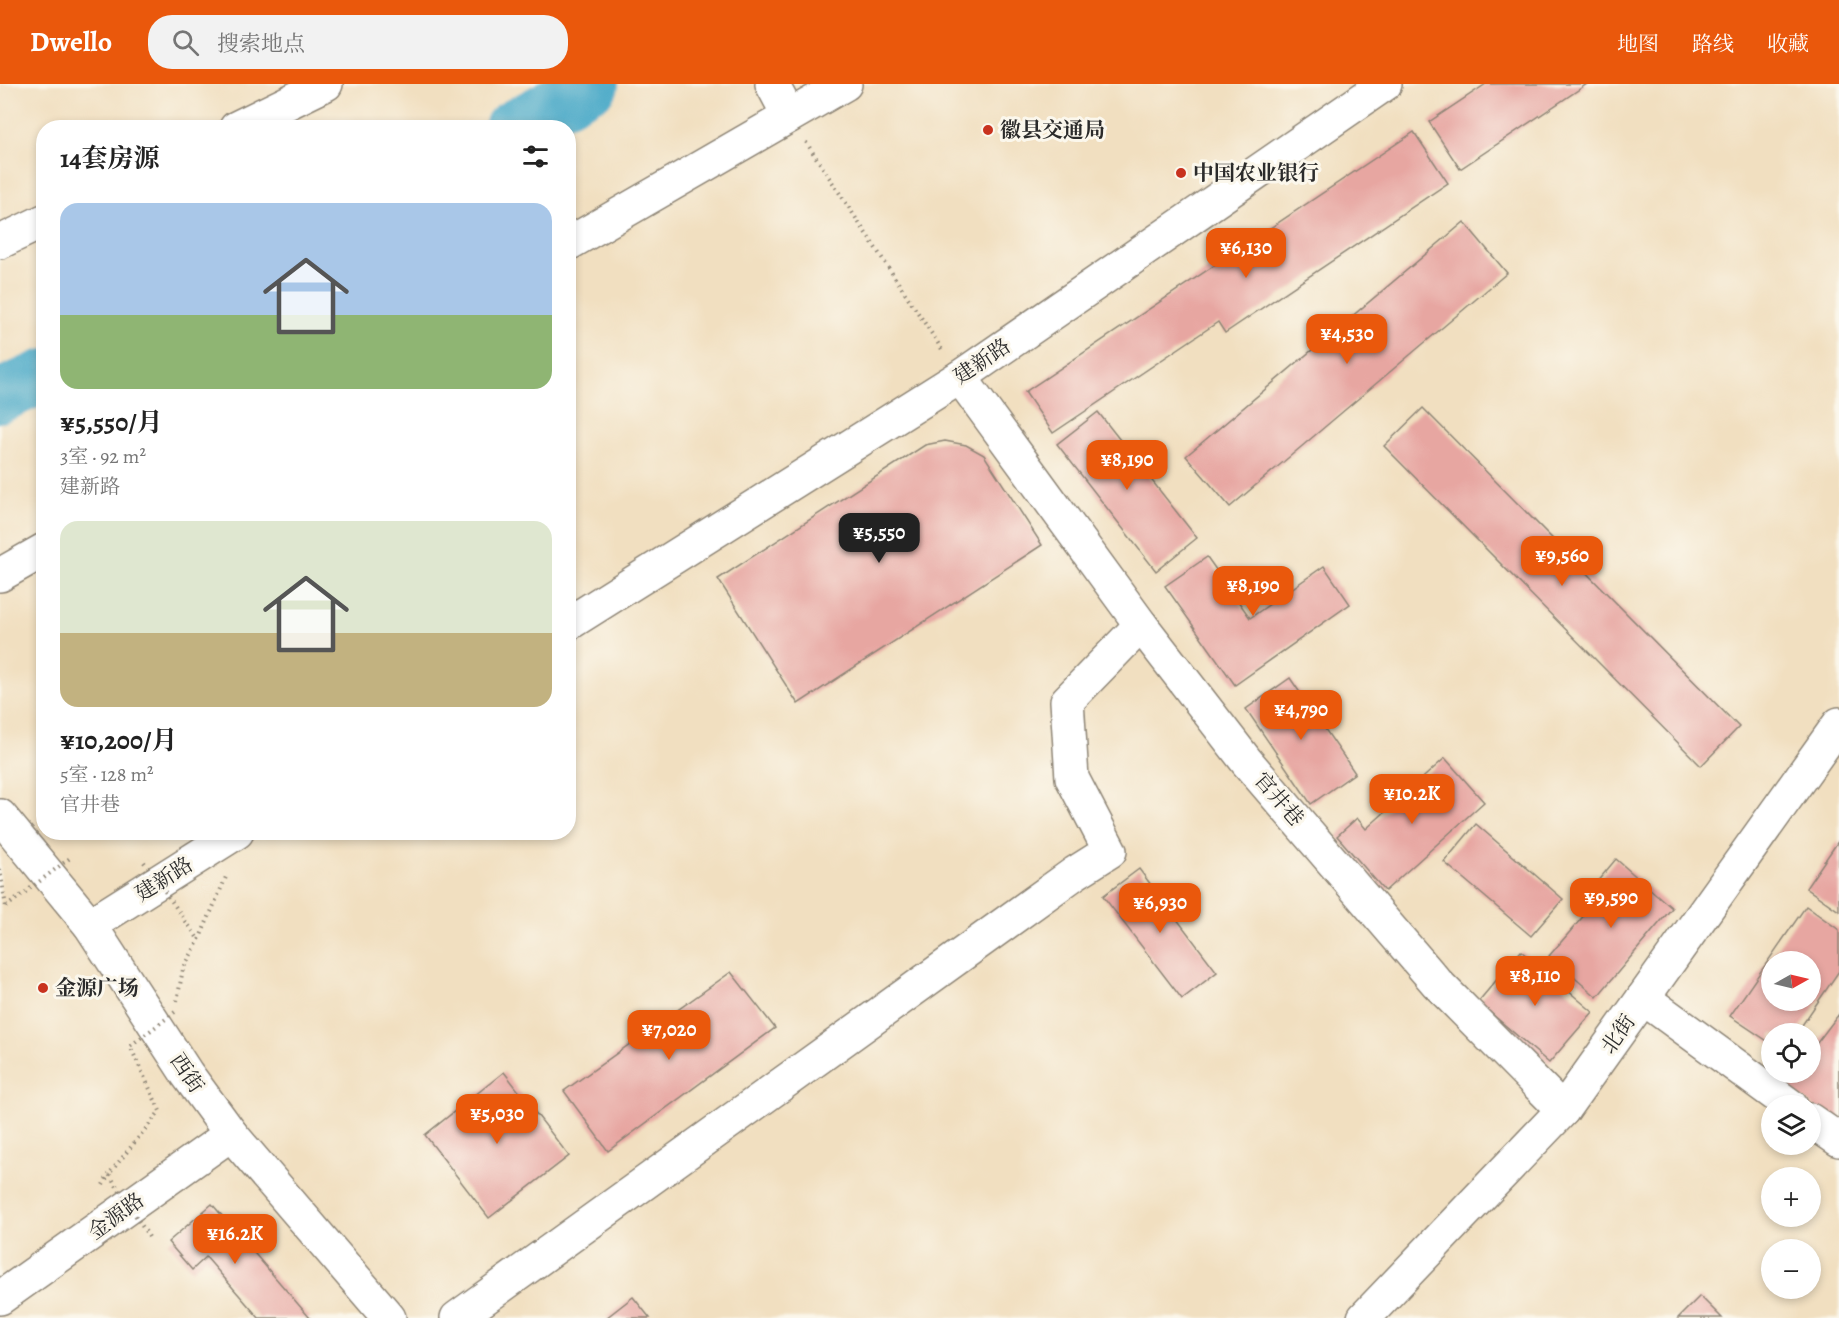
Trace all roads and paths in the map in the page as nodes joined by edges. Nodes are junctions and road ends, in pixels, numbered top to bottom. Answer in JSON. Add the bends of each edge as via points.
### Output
{"nodes":[{"id":1,"x":326,"y":84,"type":"edge"},
{"id":2,"x":772,"y":84,"type":"edge"},
{"id":3,"x":845,"y":84,"type":"edge"},
{"id":4,"x":1385,"y":84,"type":"edge"},
{"id":5,"x":789,"y":116,"type":"junction"},
{"id":6,"x":252,"y":120,"type":"edge"},
{"id":7,"x":36,"y":225,"type":"edge"},
{"id":8,"x":576,"y":239,"type":"edge"},
{"id":9,"x":0,"y":242,"type":"edge"},
{"id":10,"x":960,"y":377,"type":"junction"},
{"id":11,"x":36,"y":555,"type":"edge"},
{"id":12,"x":0,"y":575,"type":"edge"},
{"id":13,"x":576,"y":619,"type":"edge"},
{"id":14,"x":1141,"y":625,"type":"junction"},
{"id":15,"x":1839,"y":724,"type":"edge"},
{"id":16,"x":0,"y":816,"type":"edge"},
{"id":17,"x":224,"y":840,"type":"edge"},
{"id":18,"x":70,"y":858,"type":"dead end"},
{"id":19,"x":144,"y":862,"type":"dead end"},
{"id":20,"x":0,"y":869,"type":"edge"},
{"id":21,"x":226,"y":875,"type":"dead end"},
{"id":22,"x":90,"y":925,"type":"junction"},
{"id":23,"x":199,"y":940,"type":"junction"},
{"id":24,"x":1643,"y":998,"type":"junction"},
{"id":25,"x":1776,"y":1095,"type":"edge"},
{"id":26,"x":1563,"y":1110,"type":"junction"},
{"id":27,"x":1821,"y":1128,"type":"edge"},
{"id":28,"x":231,"y":1134,"type":"junction"},
{"id":29,"x":1839,"y":1140,"type":"edge"},
{"id":30,"x":148,"y":1237,"type":"dead end"},
{"id":31,"x":0,"y":1298,"type":"edge"},
{"id":32,"x":389,"y":1318,"type":"edge"},
{"id":33,"x":457,"y":1318,"type":"edge"},
{"id":34,"x":1364,"y":1318,"type":"edge"}],
"edges":[{"from":1,"to":6,"type":"street"},
{"from":2,"to":5,"type":"street"},
{"from":3,"to":5,"type":"street"},
{"from":4,"to":10,"type":"street","name":"建新路"},
{"from":5,"to":8,"type":"street"},
{"from":5,"to":10,"type":"path"},
{"from":7,"to":9,"type":"street"},
{"from":10,"to":13,"type":"street","name":"建新路"},
{"from":10,"to":14,"type":"street","name":"官井巷"},
{"from":11,"to":12,"type":"street"},
{"from":14,"to":26,"type":"street","name":"官井巷","via":[[1247,762],[1437,983]]},
{"from":14,"to":33,"type":"street","via":[[1067,702],[1072,778],[1110,851]]},
{"from":15,"to":24,"type":"street","name":"北街"},
{"from":16,"to":22,"type":"street","name":"西街"},
{"from":17,"to":22,"type":"street","name":"建新路"},
{"from":18,"to":20,"type":"path","bridge":true,"via":[[6,907]]},
{"from":19,"to":23,"type":"path","bridge":true},
{"from":21,"to":23,"type":"path"},
{"from":22,"to":28,"type":"street","name":"西街"},
{"from":23,"to":30,"type":"path","bridge":true,"via":[[183,969],[175,1012],[130,1046],[160,1110],[109,1174]]},
{"from":24,"to":25,"type":"street"},
{"from":24,"to":26,"type":"street","name":"北街"},
{"from":26,"to":34,"type":"street","name":"北街"},
{"from":27,"to":29,"type":"street"},
{"from":28,"to":31,"type":"street","name":"金源路"},
{"from":28,"to":32,"type":"street","name":"西街"}]}
